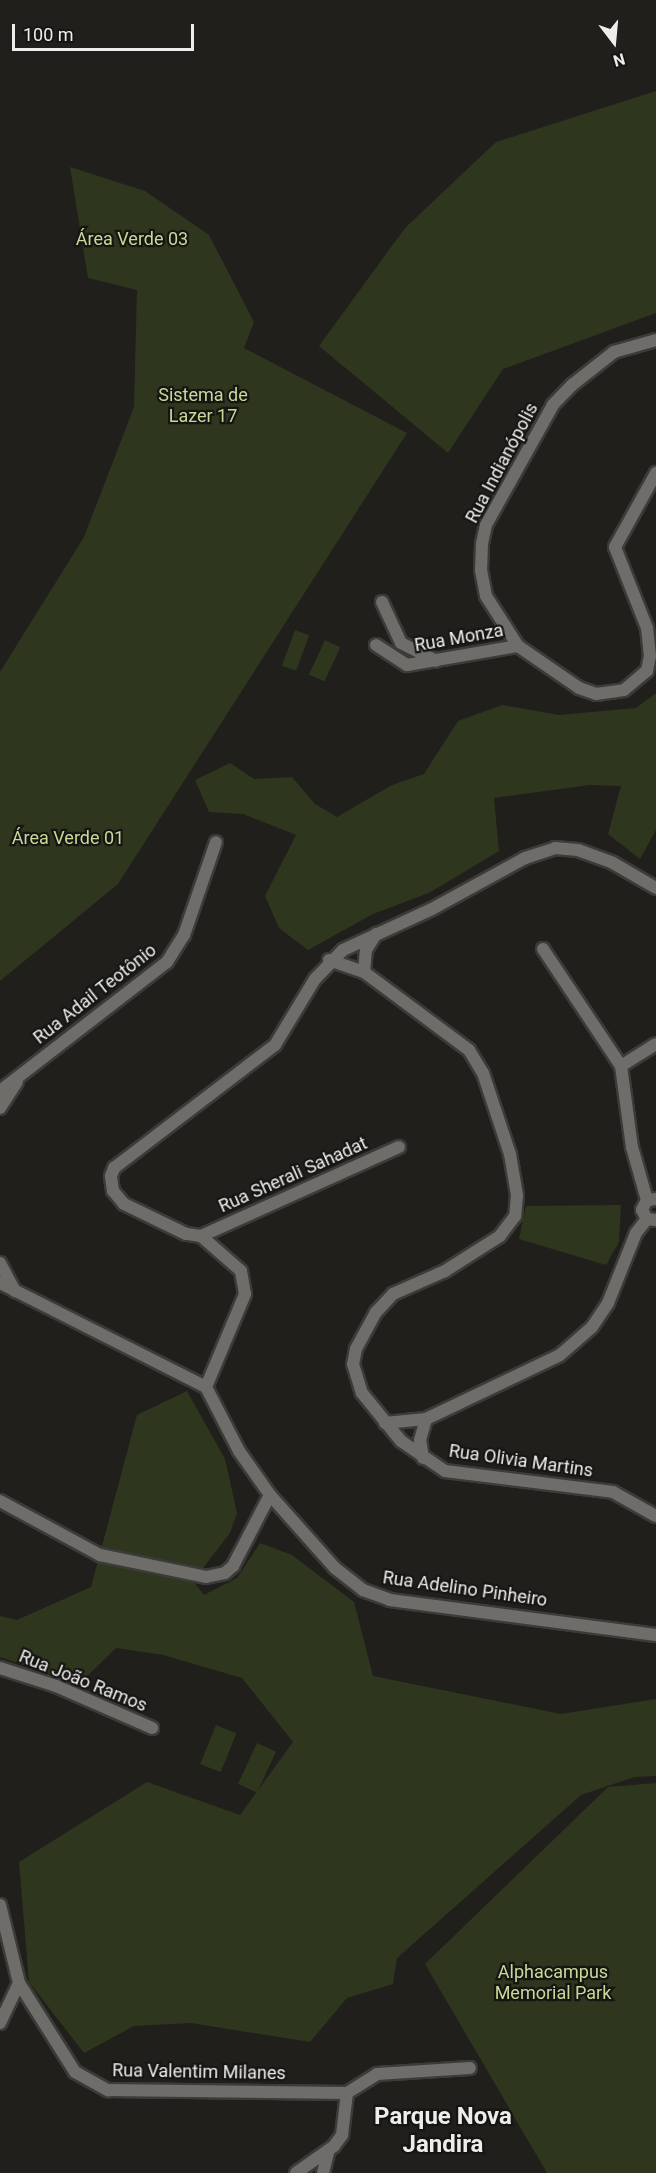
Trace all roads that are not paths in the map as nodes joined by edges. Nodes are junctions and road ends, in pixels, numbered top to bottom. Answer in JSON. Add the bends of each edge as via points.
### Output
{"nodes":[{"id":1,"x":656,"y":340,"type":"edge"},
{"id":2,"x":656,"y":473,"type":"edge"},
{"id":3,"x":382,"y":602,"type":"dead end"},
{"id":4,"x":376,"y":645,"type":"dead end"},
{"id":5,"x":518,"y":646,"type":"junction"},
{"id":6,"x":436,"y":661,"type":"junction"},
{"id":7,"x":216,"y":842,"type":"dead end"},
{"id":8,"x":656,"y":888,"type":"edge"},
{"id":9,"x":376,"y":933,"type":"junction"},
{"id":10,"x":543,"y":950,"type":"dead end"},
{"id":11,"x":329,"y":960,"type":"junction"},
{"id":12,"x":364,"y":972,"type":"junction"},
{"id":13,"x":656,"y":1044,"type":"edge"},
{"id":14,"x":621,"y":1066,"type":"junction"},
{"id":15,"x":24,"y":1072,"type":"junction"},
{"id":16,"x":0,"y":1090,"type":"edge"},
{"id":17,"x":0,"y":1108,"type":"edge"},
{"id":18,"x":399,"y":1147,"type":"dead end"},
{"id":19,"x":652,"y":1200,"type":"edge"},
{"id":20,"x":652,"y":1219,"type":"edge"},
{"id":21,"x":201,"y":1236,"type":"junction"},
{"id":22,"x":0,"y":1263,"type":"edge"},
{"id":23,"x":0,"y":1283,"type":"edge"},
{"id":24,"x":15,"y":1292,"type":"junction"},
{"id":25,"x":206,"y":1387,"type":"junction"},
{"id":26,"x":426,"y":1419,"type":"junction"},
{"id":27,"x":385,"y":1424,"type":"junction"},
{"id":28,"x":423,"y":1458,"type":"junction"},
{"id":29,"x":270,"y":1495,"type":"junction"},
{"id":30,"x":0,"y":1501,"type":"edge"},
{"id":31,"x":656,"y":1516,"type":"edge"},
{"id":32,"x":656,"y":1635,"type":"edge"},
{"id":33,"x":0,"y":1668,"type":"edge"},
{"id":34,"x":152,"y":1728,"type":"dead end"},
{"id":35,"x":0,"y":1905,"type":"edge"},
{"id":36,"x":19,"y":1983,"type":"junction"},
{"id":37,"x":0,"y":2023,"type":"edge"},
{"id":38,"x":470,"y":2068,"type":"dead end"},
{"id":39,"x":347,"y":2093,"type":"junction"},
{"id":40,"x":328,"y":2153,"type":"junction"},
{"id":41,"x":296,"y":2173,"type":"edge"},
{"id":42,"x":323,"y":2173,"type":"edge"}],
"edges":[{"from":1,"to":5,"type":"street","name":"Rua Indianópolis","via":[[614,352],[553,405],[486,525],[481,570],[486,596]]},
{"from":2,"to":5,"type":"street","name":"Rua Indianópolis","via":[[615,547],[647,628],[650,656],[639,681],[616,693],[596,694],[579,688]]},
{"from":3,"to":6,"type":"street","via":[[401,643]]},
{"from":4,"to":6,"type":"street","name":"Rua Monza","via":[[407,665]]},
{"from":5,"to":6,"type":"street","name":"Rua Monza"},
{"from":7,"to":15,"type":"street","name":"Rua Adail Teotônio","via":[[184,935],[167,962]]},
{"from":8,"to":9,"type":"street","via":[[613,863],[578,850],[555,848],[525,858],[432,909]]},
{"from":9,"to":11,"type":"street"},
{"from":9,"to":12,"type":"street","via":[[366,950]]},
{"from":10,"to":14,"type":"street"},
{"from":11,"to":12,"type":"street","name":"Rua Olivia Martins"},
{"from":11,"to":21,"type":"street","via":[[275,1045],[114,1168],[113,1191],[124,1204],[186,1234]]},
{"from":12,"to":27,"type":"street","name":"Rua Olivia Martins","via":[[454,1035],[478,1062],[510,1154],[517,1195],[515,1216],[500,1236],[445,1271],[393,1294],[376,1312],[356,1348],[352,1364],[362,1393]]},
{"from":13,"to":14,"type":"street"},
{"from":14,"to":19,"type":"street","via":[[632,1147]]},
{"from":15,"to":16,"type":"street","name":"Rua Adail Teotônio"},
{"from":15,"to":17,"type":"street"},
{"from":18,"to":21,"type":"street","name":"Rua Sherali Sahadat"},
{"from":19,"to":20,"type":"street","via":[[642,1210]]},
{"from":20,"to":26,"type":"street","via":[[636,1233],[608,1303],[592,1327],[560,1355]]},
{"from":21,"to":25,"type":"street","via":[[234,1262],[245,1283],[241,1305]]},
{"from":22,"to":24,"type":"street"},
{"from":23,"to":24,"type":"street"},
{"from":24,"to":25,"type":"street"},
{"from":25,"to":29,"type":"street","name":"Rua Adelino Pinheiro","via":[[238,1451]]},
{"from":26,"to":27,"type":"street"},
{"from":26,"to":28,"type":"street","via":[[420,1440]]},
{"from":27,"to":28,"type":"street","name":"Rua Olivia Martins"},
{"from":28,"to":31,"type":"street","name":"Rua Olivia Martins","via":[[445,1471],[613,1492]]},
{"from":29,"to":30,"type":"street","via":[[233,1566],[225,1573],[206,1577],[100,1555]]},
{"from":29,"to":32,"type":"street","name":"Rua Adelino Pinheiro","via":[[335,1568],[363,1590],[390,1600]]},
{"from":33,"to":34,"type":"street","name":"Rua João Ramos","via":[[56,1686]]},
{"from":35,"to":36,"type":"street","name":"Rua Valentim Milanes"},
{"from":36,"to":37,"type":"street"},
{"from":36,"to":39,"type":"street","name":"Rua Valentim Milanes","via":[[75,2072],[108,2090]]},
{"from":38,"to":39,"type":"street","via":[[376,2074]]},
{"from":39,"to":40,"type":"street","via":[[342,2135]]},
{"from":40,"to":41,"type":"street"},
{"from":40,"to":42,"type":"street"}]}
